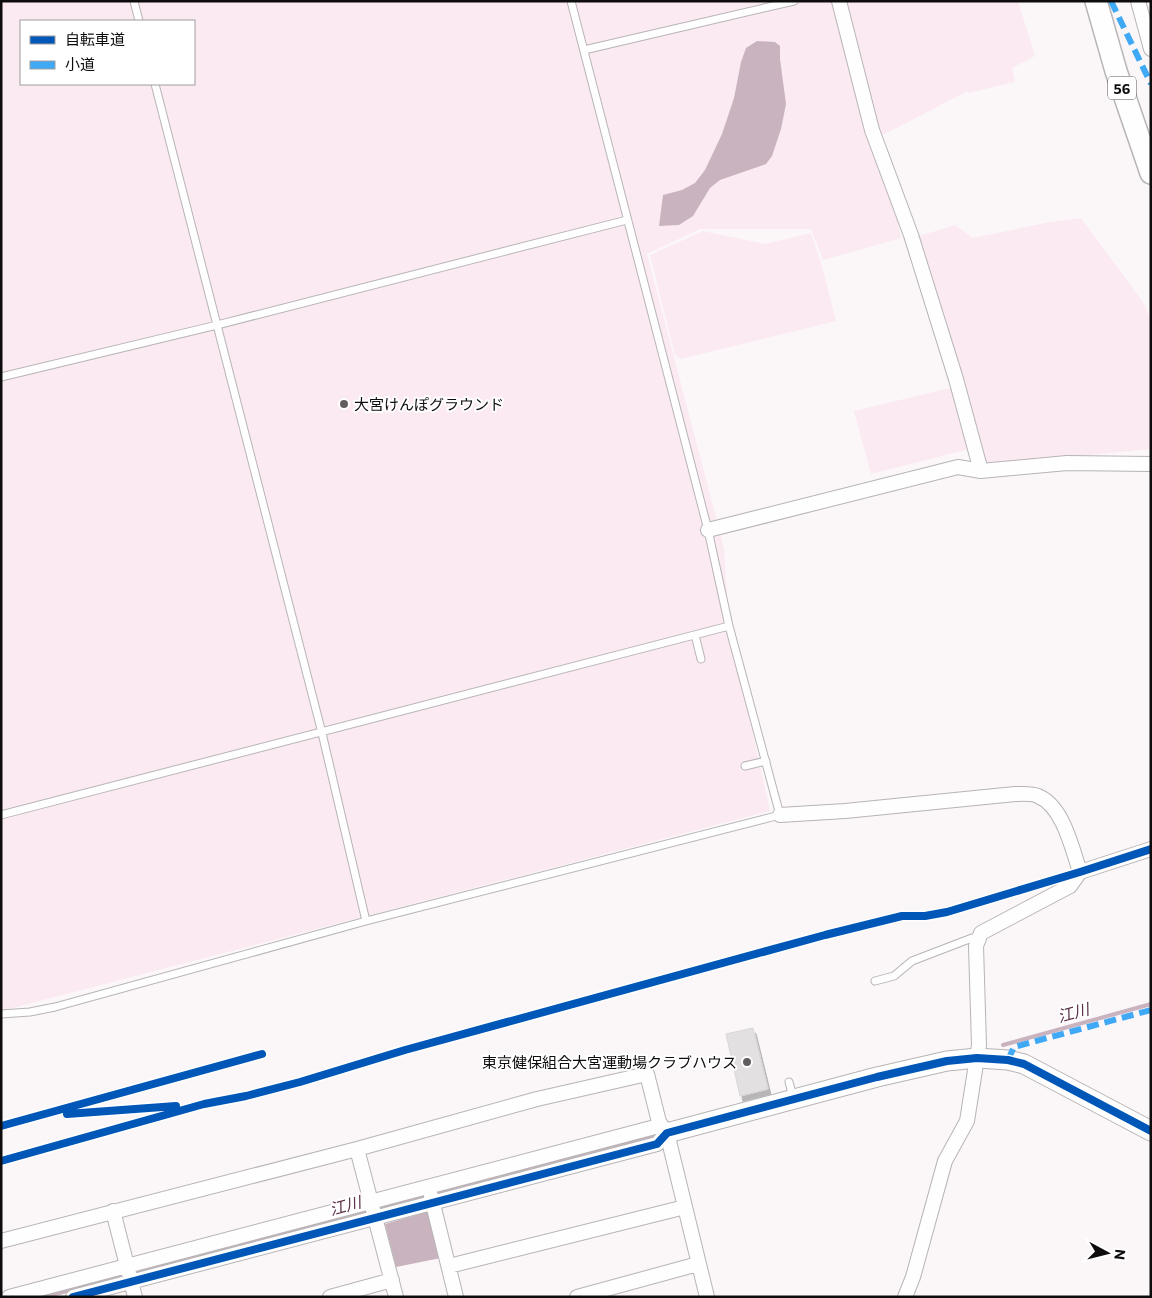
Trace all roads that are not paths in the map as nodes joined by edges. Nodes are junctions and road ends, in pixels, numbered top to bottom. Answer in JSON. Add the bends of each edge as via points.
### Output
{"nodes":[{"id":1,"x":134,"y":1,"type":"edge"},
{"id":2,"x":571,"y":1,"type":"edge"},
{"id":3,"x":794,"y":1,"type":"edge"},
{"id":4,"x":839,"y":1,"type":"edge"},
{"id":5,"x":1096,"y":1,"type":"edge"},
{"id":6,"x":1138,"y":1,"type":"edge"},
{"id":7,"x":139,"y":20,"type":"edge"},
{"id":8,"x":1151,"y":49,"type":"edge"},
{"id":9,"x":584,"y":50,"type":"junction"},
{"id":10,"x":155,"y":85,"type":"edge"},
{"id":11,"x":1151,"y":173,"type":"edge"},
{"id":12,"x":627,"y":220,"type":"junction"},
{"id":13,"x":217,"y":325,"type":"junction"},
{"id":14,"x":1,"y":377,"type":"edge"},
{"id":15,"x":1151,"y":464,"type":"edge"},
{"id":16,"x":980,"y":471,"type":"junction"},
{"id":17,"x":708,"y":530,"type":"junction"},
{"id":18,"x":729,"y":626,"type":"junction"},
{"id":19,"x":695,"y":635,"type":"junction"},
{"id":20,"x":701,"y":659,"type":"dead end"},
{"id":21,"x":322,"y":733,"type":"junction"},
{"id":22,"x":766,"y":761,"type":"junction"},
{"id":23,"x":745,"y":766,"type":"dead end"},
{"id":24,"x":1,"y":815,"type":"edge"},
{"id":25,"x":780,"y":815,"type":"junction"},
{"id":26,"x":1151,"y":849,"type":"edge"},
{"id":27,"x":1080,"y":872,"type":"junction"},
{"id":28,"x":366,"y":921,"type":"junction"},
{"id":29,"x":979,"y":938,"type":"junction"},
{"id":30,"x":875,"y":981,"type":"dead end"},
{"id":31,"x":1,"y":1014,"type":"edge"},
{"id":32,"x":977,"y":1058,"type":"junction"},
{"id":33,"x":789,"y":1082,"type":"dead end"},
{"id":34,"x":794,"y":1100,"type":"junction"},
{"id":35,"x":665,"y":1130,"type":"junction"},
{"id":36,"x":1151,"y":1131,"type":"edge"},
{"id":37,"x":357,"y":1148,"type":"junction"},
{"id":38,"x":430,"y":1195,"type":"junction"},
{"id":39,"x":685,"y":1206,"type":"junction"},
{"id":40,"x":374,"y":1210,"type":"junction"},
{"id":41,"x":112,"y":1211,"type":"junction"},
{"id":42,"x":1,"y":1241,"type":"edge"},
{"id":43,"x":698,"y":1264,"type":"junction"},
{"id":44,"x":449,"y":1266,"type":"junction"},
{"id":45,"x":129,"y":1274,"type":"junction"},
{"id":46,"x":392,"y":1280,"type":"junction"},
{"id":47,"x":9,"y":1297,"type":"edge"},
{"id":48,"x":73,"y":1297,"type":"edge"},
{"id":49,"x":135,"y":1297,"type":"edge"},
{"id":50,"x":330,"y":1297,"type":"edge"},
{"id":51,"x":396,"y":1297,"type":"edge"},
{"id":52,"x":456,"y":1297,"type":"edge"},
{"id":53,"x":578,"y":1297,"type":"edge"},
{"id":54,"x":707,"y":1297,"type":"edge"},
{"id":55,"x":905,"y":1297,"type":"edge"}],
"edges":[{"from":1,"to":7,"type":"lane"},
{"from":2,"to":9,"type":"lane"},
{"from":3,"to":9,"type":"lane"},
{"from":4,"to":16,"type":"street","via":[[872,130],[911,235],[956,379]]},
{"from":5,"to":11,"type":"main road","number":"56"},
{"from":6,"to":8,"type":"street"},
{"from":9,"to":12,"type":"lane"},
{"from":10,"to":13,"type":"lane"},
{"from":12,"to":13,"type":"lane"},
{"from":12,"to":17,"type":"lane"},
{"from":13,"to":14,"type":"lane"},
{"from":13,"to":21,"type":"lane"},
{"from":15,"to":16,"type":"street","via":[[1067,463]]},
{"from":16,"to":17,"type":"street","via":[[958,467]]},
{"from":17,"to":18,"type":"lane"},
{"from":18,"to":19,"type":"lane"},
{"from":18,"to":22,"type":"lane"},
{"from":19,"to":20,"type":"lane"},
{"from":19,"to":21,"type":"lane"},
{"from":21,"to":24,"type":"lane"},
{"from":21,"to":28,"type":"lane"},
{"from":22,"to":23,"type":"lane"},
{"from":22,"to":25,"type":"lane"},
{"from":25,"to":27,"type":"street","via":[[1015,794],[1036,795],[1058,812]]},
{"from":25,"to":28,"type":"lane"},
{"from":26,"to":27,"type":"street"},
{"from":27,"to":29,"type":"street","via":[[1070,886],[981,933]]},
{"from":28,"to":31,"type":"lane","via":[[55,1007]]},
{"from":29,"to":30,"type":"lane","via":[[912,961],[894,976]]},
{"from":29,"to":32,"type":"street","via":[[976,946]]},
{"from":32,"to":34,"type":"street","via":[[903,1071]]},
{"from":32,"to":36,"type":"street","via":[[1024,1064]]},
{"from":32,"to":55,"type":"street","via":[[967,1121],[944,1161]]},
{"from":33,"to":34,"type":"lane"},
{"from":34,"to":35,"type":"street"},
{"from":35,"to":37,"type":"street","via":[[647,1074],[537,1099]]},
{"from":35,"to":38,"type":"street","via":[[658,1144]]},
{"from":35,"to":39,"type":"street"},
{"from":37,"to":40,"type":"street"},
{"from":37,"to":41,"type":"street"},
{"from":38,"to":40,"type":"street"},
{"from":38,"to":44,"type":"street"},
{"from":39,"to":43,"type":"street"},
{"from":39,"to":44,"type":"street"},
{"from":40,"to":45,"type":"street"},
{"from":40,"to":46,"type":"street"},
{"from":41,"to":42,"type":"street"},
{"from":41,"to":45,"type":"street"},
{"from":43,"to":53,"type":"street"},
{"from":43,"to":54,"type":"street"},
{"from":44,"to":52,"type":"street"},
{"from":45,"to":47,"type":"street"},
{"from":45,"to":48,"type":"street"},
{"from":45,"to":49,"type":"street"},
{"from":46,"to":50,"type":"street"},
{"from":46,"to":51,"type":"street"}]}
